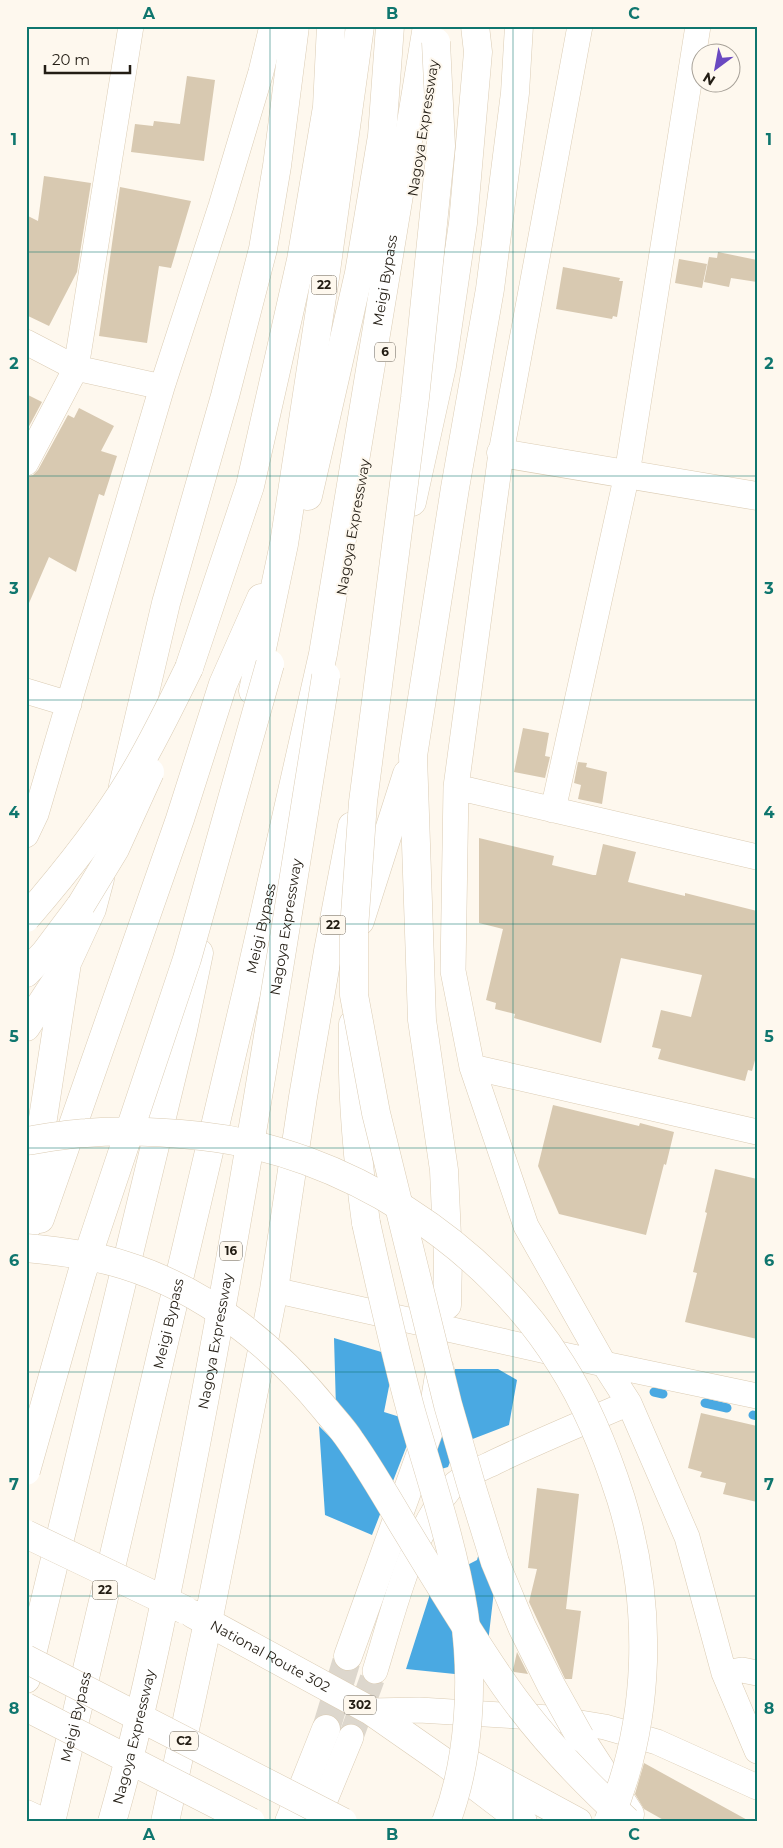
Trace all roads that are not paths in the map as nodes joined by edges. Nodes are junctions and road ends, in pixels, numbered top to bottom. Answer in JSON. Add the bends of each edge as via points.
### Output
{"nodes":[{"id":1,"x":130,"y":26,"type":"edge"},
{"id":2,"x":272,"y":26,"type":"edge"},
{"id":3,"x":295,"y":26,"type":"edge"},
{"id":4,"x":331,"y":26,"type":"edge"},
{"id":5,"x":360,"y":26,"type":"edge"},
{"id":6,"x":390,"y":26,"type":"edge"},
{"id":7,"x":475,"y":26,"type":"edge"},
{"id":8,"x":519,"y":26,"type":"edge"},
{"id":9,"x":580,"y":26,"type":"edge"},
{"id":10,"x":698,"y":26,"type":"edge"},
{"id":11,"x":434,"y":32,"type":"edge"},
{"id":12,"x":26,"y":342,"type":"edge"},
{"id":13,"x":76,"y":368,"type":"junction"},
{"id":14,"x":162,"y":387,"type":"junction"},
{"id":15,"x":501,"y":453,"type":"junction"},
{"id":16,"x":26,"y":463,"type":"edge"},
{"id":17,"x":627,"y":474,"type":"junction"},
{"id":18,"x":757,"y":496,"type":"edge"},
{"id":19,"x":284,"y":544,"type":"junction"},
{"id":20,"x":189,"y":668,"type":"junction"},
{"id":21,"x":326,"y":676,"type":"joint"},
{"id":22,"x":26,"y":691,"type":"edge"},
{"id":23,"x":68,"y":704,"type":"junction"},
{"id":24,"x":413,"y":756,"type":"junction"},
{"id":25,"x":456,"y":787,"type":"junction"},
{"id":26,"x":553,"y":810,"type":"junction"},
{"id":27,"x":26,"y":835,"type":"edge"},
{"id":28,"x":757,"y":857,"type":"edge"},
{"id":29,"x":26,"y":918,"type":"edge"},
{"id":30,"x":67,"y":964,"type":"junction"},
{"id":31,"x":26,"y":973,"type":"edge"},
{"id":32,"x":354,"y":995,"type":"junction"},
{"id":33,"x":26,"y":1027,"type":"edge"},
{"id":34,"x":472,"y":1067,"type":"junction"},
{"id":35,"x":303,"y":1096,"type":"junction"},
{"id":36,"x":757,"y":1132,"type":"edge"},
{"id":37,"x":26,"y":1142,"type":"edge"},
{"id":38,"x":26,"y":1228,"type":"edge"},
{"id":39,"x":26,"y":1248,"type":"edge"},
{"id":40,"x":26,"y":1257,"type":"edge"},
{"id":41,"x":274,"y":1290,"type":"junction"},
{"id":42,"x":447,"y":1305,"type":"dead end"},
{"id":43,"x":443,"y":1348,"type":"dead end"},
{"id":44,"x":604,"y":1364,"type":"junction"},
{"id":45,"x":757,"y":1396,"type":"edge"},
{"id":46,"x":630,"y":1403,"type":"junction"},
{"id":47,"x":26,"y":1471,"type":"edge"},
{"id":48,"x":26,"y":1534,"type":"edge"},
{"id":49,"x":208,"y":1622,"type":"junction"},
{"id":50,"x":348,"y":1656,"type":"tunnel mouth"},
{"id":51,"x":26,"y":1659,"type":"edge"},
{"id":52,"x":374,"y":1671,"type":"tunnel mouth"},
{"id":53,"x":724,"y":1673,"type":"junction"},
{"id":54,"x":757,"y":1673,"type":"edge"},
{"id":55,"x":26,"y":1679,"type":"edge"},
{"id":56,"x":26,"y":1707,"type":"edge"},
{"id":57,"x":371,"y":1711,"type":"junction"},
{"id":58,"x":339,"y":1733,"type":"joint"},
{"id":59,"x":757,"y":1751,"type":"edge"},
{"id":60,"x":757,"y":1787,"type":"edge"},
{"id":61,"x":26,"y":1814,"type":"edge"},
{"id":62,"x":43,"y":1822,"type":"edge"},
{"id":63,"x":51,"y":1822,"type":"edge"},
{"id":64,"x":112,"y":1822,"type":"edge"},
{"id":65,"x":164,"y":1822,"type":"edge"},
{"id":66,"x":250,"y":1822,"type":"edge"},
{"id":67,"x":290,"y":1822,"type":"edge"},
{"id":68,"x":316,"y":1822,"type":"edge"},
{"id":69,"x":342,"y":1822,"type":"edge"},
{"id":70,"x":446,"y":1822,"type":"edge"},
{"id":71,"x":523,"y":1822,"type":"edge"},
{"id":72,"x":578,"y":1822,"type":"edge"},
{"id":73,"x":608,"y":1822,"type":"edge"},
{"id":74,"x":627,"y":1822,"type":"edge"},
{"id":75,"x":636,"y":1822,"type":"edge"}],
"edges":[{"from":1,"to":13,"type":"street"},
{"from":2,"to":14,"type":"street","via":[[221,206]]},
{"from":3,"to":30,"type":"main road","via":[[263,249],[166,603],[92,910]]},
{"from":4,"to":20,"type":"main road","via":[[327,107],[301,260],[250,486]]},
{"from":5,"to":19,"type":"main road","number":"22"},
{"from":6,"to":47,"type":"main road","bridge":true,"via":[[382,136],[359,272],[270,664],[187,959],[82,1273]]},
{"from":7,"to":35,"type":"main road","number":"22","via":[[478,52],[463,223],[442,366],[391,600],[376,710]]},
{"from":8,"to":24,"type":"main road","via":[[490,289]]},
{"from":9,"to":15,"type":"street"},
{"from":10,"to":17,"type":"street"},
{"from":11,"to":21,"type":"main road","name":"Nagoya Expressway","number":"6","bridge":true,"via":[[397,287]]},
{"from":11,"to":32,"type":"main road","bridge":true,"via":[[441,146],[415,398],[364,802],[354,930]]},
{"from":11,"to":63,"type":"main road","name":"Meigi Bypass","number":"22","via":[[323,654]]},
{"from":12,"to":13,"type":"street"},
{"from":13,"to":14,"type":"street"},
{"from":13,"to":16,"type":"street"},
{"from":14,"to":23,"type":"street"},
{"from":15,"to":17,"type":"main road"},
{"from":15,"to":25,"type":"street"},
{"from":17,"to":18,"type":"main road"},
{"from":17,"to":26,"type":"street"},
{"from":19,"to":40,"type":"main road","number":"22","via":[[224,684]]},
{"from":19,"to":55,"type":"main road","number":"22","via":[[183,1030]]},
{"from":20,"to":29,"type":"main road","bridge":true,"via":[[131,778],[58,882]]},
{"from":20,"to":31,"type":"main road","bridge":true,"via":[[143,790],[114,849],[81,905],[46,953]]},
{"from":21,"to":64,"type":"main road","name":"Nagoya Expressway","number":"16","bridge":true,"via":[[216,1340],[161,1619]]},
{"from":22,"to":23,"type":"street"},
{"from":23,"to":27,"type":"street","via":[[36,814]]},
{"from":24,"to":35,"type":"main road"},
{"from":24,"to":42,"type":"main road","via":[[422,1020],[444,1170]]},
{"from":25,"to":26,"type":"street"},
{"from":25,"to":34,"type":"street","via":[[453,971]]},
{"from":26,"to":28,"type":"street"},
{"from":30,"to":33,"type":"main road"},
{"from":30,"to":38,"type":"main road"},
{"from":32,"to":70,"type":"main road","bridge":true,"via":[[352,1061],[355,1119],[366,1223],[396,1358],[454,1564],[464,1614],[468,1668],[467,1723],[461,1767]]},
{"from":32,"to":75,"type":"main road","bridge":true,"via":[[376,1113],[417,1284],[448,1405],[496,1562],[522,1627],[551,1685],[585,1745]]},
{"from":34,"to":36,"type":"street"},
{"from":34,"to":44,"type":"street","via":[[526,1226]]},
{"from":35,"to":41,"type":"main road","number":"22"},
{"from":37,"to":73,"type":"main road","bridge":true,"via":[[85,1133],[145,1132],[203,1136],[270,1149],[326,1168],[384,1195],[441,1233],[488,1274],[527,1316],[561,1363],[587,1409],[608,1458],[628,1523],[641,1586],[644,1647],[640,1703],[630,1755]]},
{"from":39,"to":74,"type":"main road","bridge":true,"via":[[61,1251],[124,1265],[166,1281],[238,1324],[282,1360],[350,1438],[505,1686],[551,1746]]},
{"from":41,"to":44,"type":"street"},
{"from":41,"to":49,"type":"main road","number":"22"},
{"from":43,"to":50,"type":"main road","via":[[431,1425]]},
{"from":44,"to":45,"type":"street"},
{"from":44,"to":46,"type":"street"},
{"from":46,"to":52,"type":"street","via":[[535,1443],[474,1472],[450,1488],[429,1519],[411,1559]]},
{"from":46,"to":53,"type":"street","via":[[687,1538]]},
{"from":48,"to":49,"type":"main road","name":"National Route 302","number":"302","bridge":true},
{"from":49,"to":57,"type":"main road","name":"National Route 302","number":"302"},
{"from":49,"to":65,"type":"main road","number":"22"},
{"from":51,"to":69,"type":"main road","number":"C2","bridge":true},
{"from":53,"to":54,"type":"street","via":[[742,1670]]},
{"from":53,"to":59,"type":"street"},
{"from":56,"to":66,"type":"main road","bridge":true},
{"from":57,"to":60,"type":"street","via":[[418,1710],[550,1718],[605,1727],[657,1742]]},
{"from":57,"to":71,"type":"main road","name":"National Route 302","number":"302"},
{"from":57,"to":72,"type":"main road"},
{"from":58,"to":67,"type":"main road"},
{"from":58,"to":68,"type":"street"},
{"from":61,"to":62,"type":"main road"}]}
